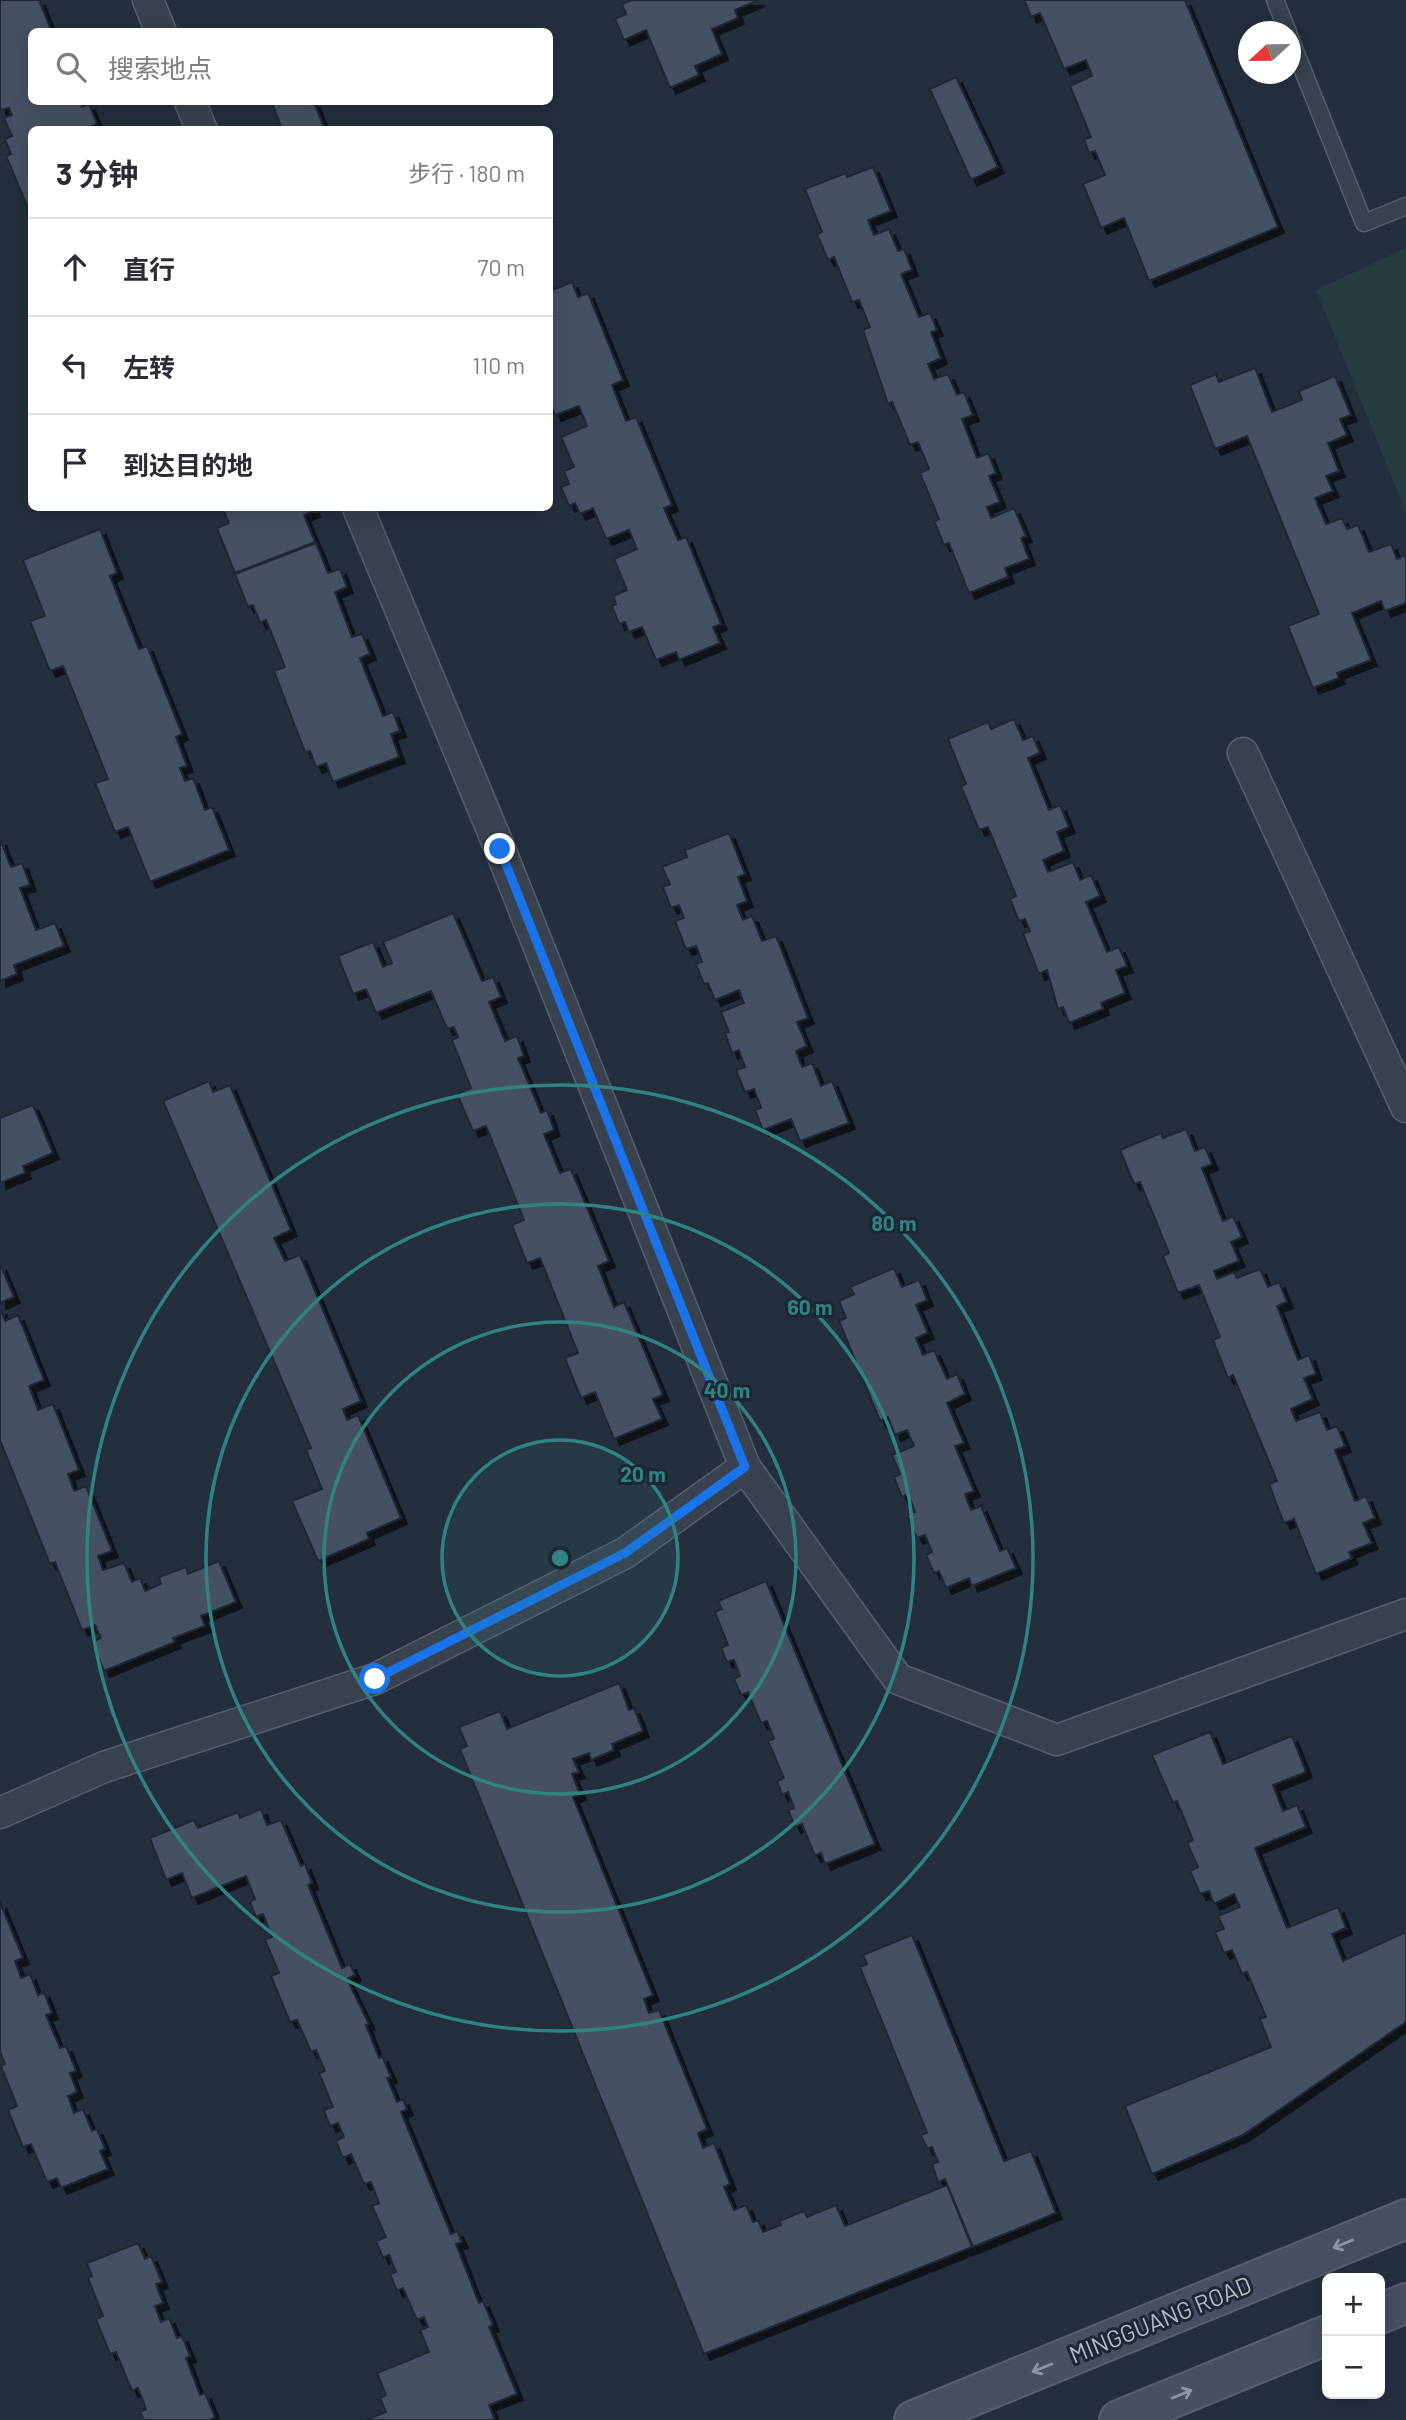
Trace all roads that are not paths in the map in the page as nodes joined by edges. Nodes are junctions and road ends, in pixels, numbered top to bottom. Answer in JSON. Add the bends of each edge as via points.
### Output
{"nodes":[{"id":1,"x":148,"y":0,"type":"edge"},
{"id":2,"x":1275,"y":0,"type":"edge"},
{"id":3,"x":1284,"y":21,"type":"edge"},
{"id":4,"x":159,"y":28,"type":"edge"},
{"id":5,"x":1301,"y":66,"type":"edge"},
{"id":6,"x":191,"y":105,"type":"edge"},
{"id":7,"x":200,"y":126,"type":"edge"},
{"id":8,"x":1406,"y":206,"type":"edge"},
{"id":9,"x":359,"y":511,"type":"edge"},
{"id":10,"x":1244,"y":753,"type":"dead end"},
{"id":11,"x":1406,"y":1107,"type":"edge"},
{"id":12,"x":745,"y":1467,"type":"junction"},
{"id":13,"x":1406,"y":1614,"type":"edge"},
{"id":14,"x":0,"y":1813,"type":"edge"},
{"id":15,"x":1406,"y":2219,"type":"edge"},
{"id":16,"x":1406,"y":2303,"type":"edge"},
{"id":17,"x":1385,"y":2312,"type":"edge"},
{"id":18,"x":1325,"y":2336,"type":"edge"},
{"id":19,"x":914,"y":2420,"type":"edge"},
{"id":20,"x":1119,"y":2420,"type":"edge"}],
"edges":[{"from":1,"to":4,"type":"street"},
{"from":2,"to":3,"type":"lane"},
{"from":5,"to":8,"type":"lane","via":[[1364,223]]},
{"from":6,"to":7,"type":"street"},
{"from":9,"to":12,"type":"street","via":[[500,849]]},
{"from":10,"to":11,"type":"street"},
{"from":12,"to":13,"type":"street","via":[[898,1679],[1057,1740]]},
{"from":12,"to":14,"type":"street","via":[[625,1553],[375,1679],[104,1767]]},
{"from":15,"to":19,"type":"main road","name":"MINGGUANG ROAD","one_way":true},
{"from":16,"to":17,"type":"main road"},
{"from":20,"to":18,"type":"main road","one_way":true}]}
